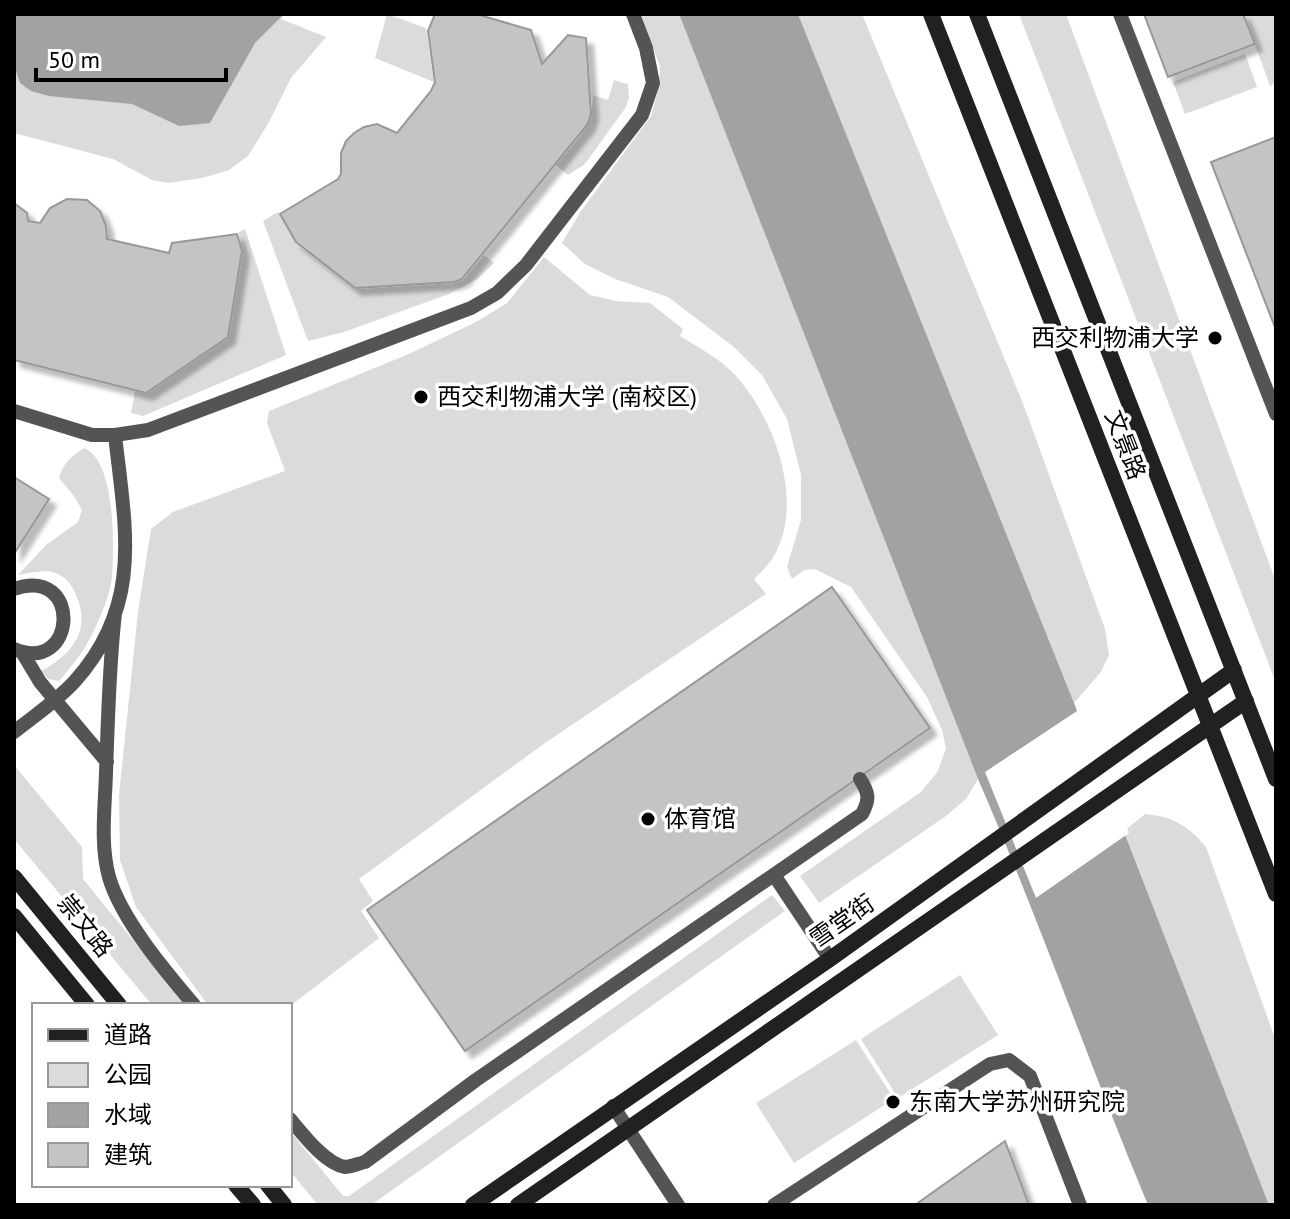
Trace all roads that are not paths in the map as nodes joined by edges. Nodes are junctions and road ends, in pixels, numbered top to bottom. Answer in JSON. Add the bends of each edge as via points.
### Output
{"nodes":[{"id":1,"x":633,"y":14,"type":"edge"},
{"id":2,"x":931,"y":14,"type":"edge"},
{"id":3,"x":977,"y":14,"type":"edge"},
{"id":4,"x":1120,"y":14,"type":"edge"},
{"id":5,"x":14,"y":411,"type":"edge"},
{"id":6,"x":1276,"y":414,"type":"edge"},
{"id":7,"x":115,"y":435,"type":"junction"},
{"id":8,"x":14,"y":589,"type":"edge"},
{"id":9,"x":115,"y":613,"type":"junction"},
{"id":10,"x":18,"y":651,"type":"edge"},
{"id":11,"x":1234,"y":670,"type":"junction"},
{"id":12,"x":1197,"y":695,"type":"junction"},
{"id":13,"x":54,"y":699,"type":"junction"},
{"id":14,"x":1246,"y":701,"type":"junction"},
{"id":15,"x":1209,"y":726,"type":"junction"},
{"id":16,"x":14,"y":732,"type":"edge"},
{"id":17,"x":107,"y":762,"type":"junction"},
{"id":18,"x":860,"y":779,"type":"dead end"},
{"id":19,"x":1276,"y":779,"type":"edge"},
{"id":20,"x":774,"y":875,"type":"junction"},
{"id":21,"x":14,"y":877,"type":"edge"},
{"id":22,"x":1276,"y":894,"type":"edge"},
{"id":23,"x":14,"y":916,"type":"edge"},
{"id":24,"x":830,"y":959,"type":"junction"},
{"id":25,"x":85,"y":1003,"type":"edge"},
{"id":26,"x":117,"y":1003,"type":"edge"},
{"id":27,"x":192,"y":1003,"type":"edge"},
{"id":28,"x":613,"y":1106,"type":"junction"},
{"id":29,"x":292,"y":1121,"type":"edge"},
{"id":30,"x":628,"y":1129,"type":"junction"},
{"id":31,"x":238,"y":1187,"type":"edge"},
{"id":32,"x":270,"y":1187,"type":"edge"},
{"id":33,"x":253,"y":1205,"type":"edge"},
{"id":34,"x":284,"y":1205,"type":"edge"},
{"id":35,"x":473,"y":1205,"type":"edge"},
{"id":36,"x":518,"y":1205,"type":"edge"},
{"id":37,"x":678,"y":1205,"type":"edge"},
{"id":38,"x":774,"y":1205,"type":"edge"},
{"id":39,"x":1080,"y":1205,"type":"edge"}],
"edges":[{"from":1,"to":7,"type":"lane","via":[[653,83],[642,115],[526,265],[497,293],[471,308],[148,430]]},
{"from":2,"to":12,"type":"main road","name":"文景路"},
{"from":3,"to":11,"type":"main road","name":"文景路"},
{"from":4,"to":6,"type":"lane"},
{"from":5,"to":7,"type":"lane","via":[[92,435]]},
{"from":7,"to":9,"type":"lane","via":[[127,541],[122,596]]},
{"from":8,"to":10,"type":"lane","via":[[47,589],[65,616],[53,645],[44,651]]},
{"from":9,"to":13,"type":"lane","via":[[101,648]]},
{"from":9,"to":17,"type":"lane"},
{"from":10,"to":13,"type":"lane"},
{"from":11,"to":12,"type":"main road","name":"雪堂街"},
{"from":11,"to":14,"type":"main road","name":"文景路"},
{"from":12,"to":15,"type":"main road","name":"文景路"},
{"from":12,"to":24,"type":"main road","name":"雪堂街"},
{"from":13,"to":16,"type":"lane"},
{"from":13,"to":17,"type":"lane"},
{"from":14,"to":15,"type":"main road","name":"雪堂街"},
{"from":14,"to":19,"type":"main road","name":"文景路"},
{"from":15,"to":22,"type":"main road","name":"文景路"},
{"from":15,"to":30,"type":"main road","name":"雪堂街"},
{"from":17,"to":27,"type":"lane","via":[[104,832],[109,877],[161,966]]},
{"from":18,"to":20,"type":"lane","via":[[869,801],[862,814]]},
{"from":20,"to":24,"type":"lane"},
{"from":20,"to":29,"type":"lane","via":[[365,1162],[345,1167],[331,1160]]},
{"from":21,"to":26,"type":"main road","name":"崇文路"},
{"from":23,"to":25,"type":"main road","name":"崇文路"},
{"from":24,"to":28,"type":"main road","name":"雪堂街"},
{"from":28,"to":30,"type":"lane"},
{"from":28,"to":35,"type":"main road","name":"雪堂街"},
{"from":30,"to":36,"type":"main road","name":"雪堂街"},
{"from":30,"to":37,"type":"lane"},
{"from":31,"to":33,"type":"main road"},
{"from":32,"to":34,"type":"main road"},
{"from":38,"to":39,"type":"lane","via":[[990,1064],[1009,1060],[1030,1076]]}]}
